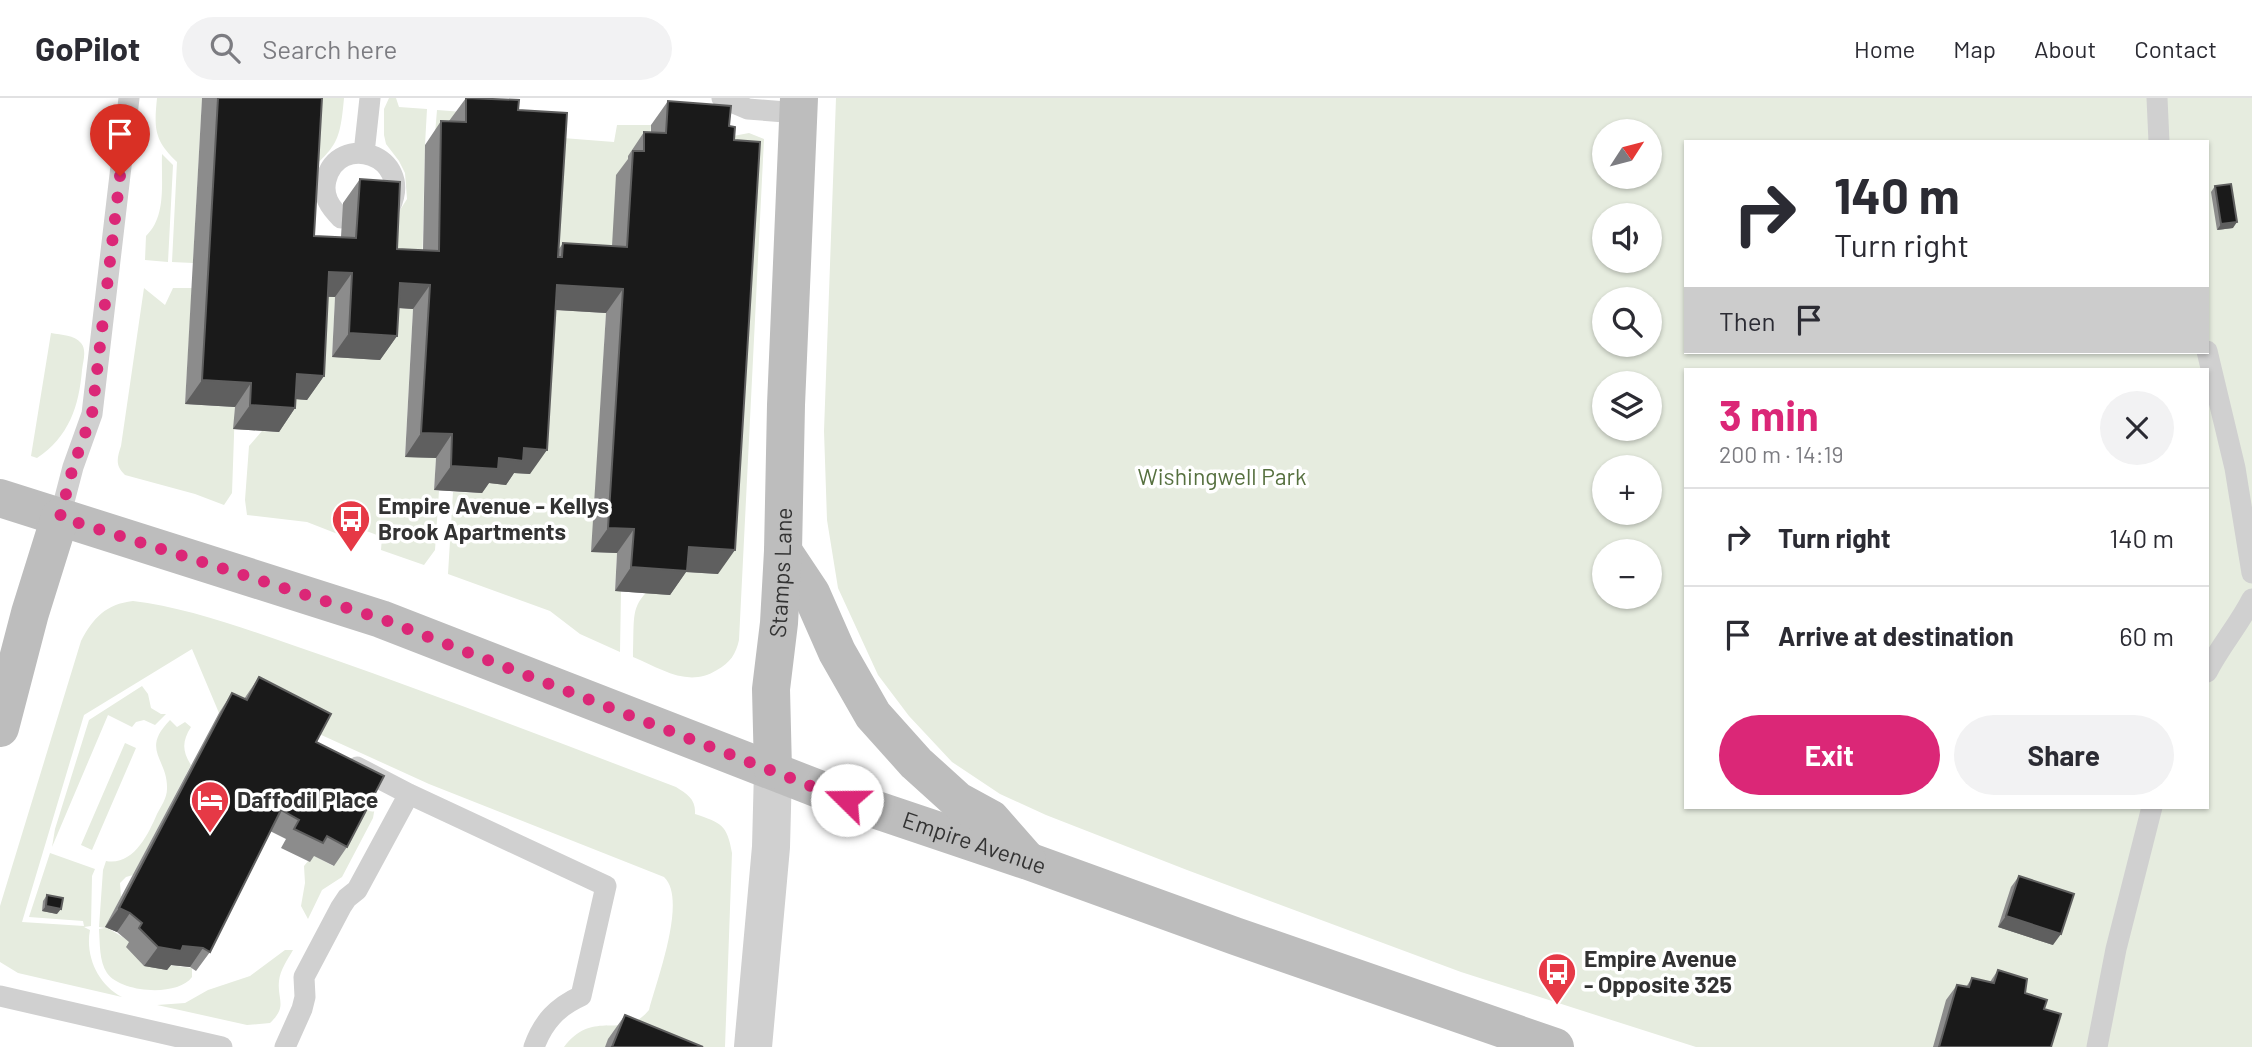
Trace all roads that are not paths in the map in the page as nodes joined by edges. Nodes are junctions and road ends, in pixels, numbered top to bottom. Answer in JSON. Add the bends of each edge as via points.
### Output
{"nodes":[{"id":1,"x":129,"y":98,"type":"edge"},
{"id":2,"x":370,"y":98,"type":"edge"},
{"id":3,"x":723,"y":98,"type":"edge"},
{"id":4,"x":2157,"y":98,"type":"edge"},
{"id":5,"x":799,"y":105,"type":"edge"},
{"id":6,"x":2159,"y":140,"type":"edge"},
{"id":7,"x":364,"y":153,"type":"junction"},
{"id":8,"x":383,"y":215,"type":"edge"},
{"id":9,"x":341,"y":218,"type":"dead end"},
{"id":10,"x":2208,"y":354,"type":"edge"},
{"id":11,"x":0,"y":498,"type":"edge"},
{"id":12,"x":60,"y":517,"type":"junction"},
{"id":13,"x":783,"y":551,"type":"junction"},
{"id":14,"x":2252,"y":573,"type":"edge"},
{"id":15,"x":2252,"y":599,"type":"edge"},
{"id":16,"x":2247,"y":616,"type":"edge"},
{"id":17,"x":2209,"y":667,"type":"edge"},
{"id":18,"x":0,"y":728,"type":"edge"},
{"id":19,"x":335,"y":754,"type":"edge"},
{"id":20,"x":773,"y":770,"type":"junction"},
{"id":21,"x":409,"y":794,"type":"junction"},
{"id":22,"x":2151,"y":809,"type":"edge"},
{"id":23,"x":1028,"y":860,"type":"junction"},
{"id":24,"x":0,"y":996,"type":"edge"},
{"id":25,"x":222,"y":1047,"type":"edge"},
{"id":26,"x":285,"y":1047,"type":"edge"},
{"id":27,"x":534,"y":1047,"type":"edge"},
{"id":28,"x":753,"y":1047,"type":"edge"},
{"id":29,"x":1555,"y":1047,"type":"edge"},
{"id":30,"x":2097,"y":1047,"type":"edge"}],
"edges":[{"from":1,"to":12,"type":"lane","via":[[92,414]]},
{"from":2,"to":7,"type":"lane"},
{"from":3,"to":5,"type":"lane","via":[[748,109]]},
{"from":4,"to":6,"type":"lane"},
{"from":5,"to":13,"type":"main road","name":"Stamps Lane"},
{"from":7,"to":8,"type":"lane","via":[[376,157],[392,173],[395,195]]},
{"from":7,"to":9,"type":"lane","via":[[342,158],[327,175],[326,198]]},
{"from":10,"to":14,"type":"lane","via":[[2235,468]]},
{"from":11,"to":12,"type":"main road","name":"Empire Avenue"},
{"from":12,"to":18,"type":"main road"},
{"from":12,"to":20,"type":"main road","name":"Empire Avenue","via":[[382,619]]},
{"from":13,"to":20,"type":"main road","name":"Stamps Lane","via":[[771,689]]},
{"from":13,"to":23,"type":"main road","via":[[811,593],[837,652],[873,715],[916,763],[958,801],[991,819]]},
{"from":15,"to":16,"type":"lane"},
{"from":16,"to":17,"type":"lane"},
{"from":19,"to":21,"type":"lane"},
{"from":20,"to":23,"type":"main road","name":"Empire Avenue","via":[[847,800]]},
{"from":20,"to":28,"type":"street","name":"Stamps Lane","via":[[771,847]]},
{"from":21,"to":26,"type":"lane","via":[[304,977],[302,1009]]},
{"from":21,"to":27,"type":"lane","via":[[606,886],[581,996],[553,1013]]},
{"from":22,"to":30,"type":"lane"},
{"from":23,"to":29,"type":"main road","name":"Empire Avenue"},
{"from":24,"to":25,"type":"lane"}]}
